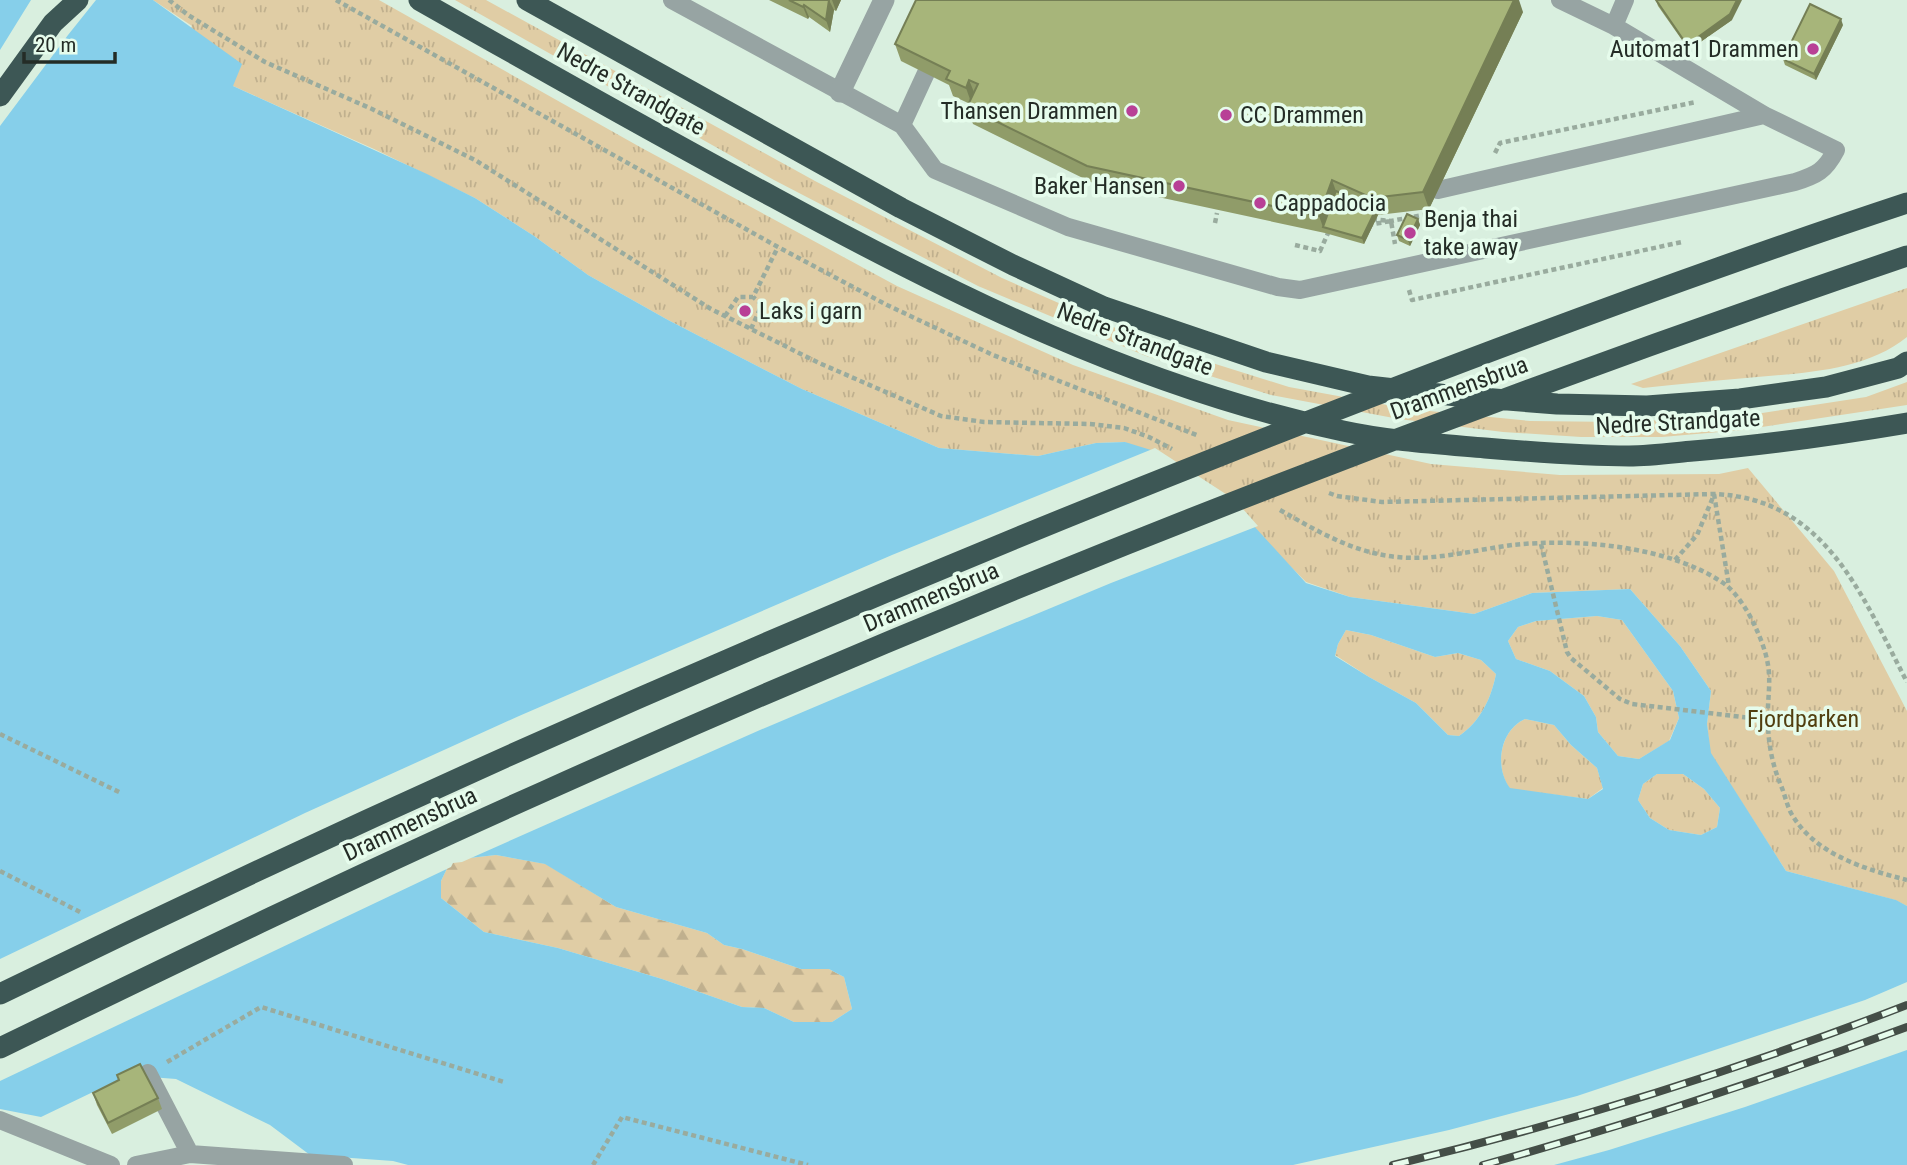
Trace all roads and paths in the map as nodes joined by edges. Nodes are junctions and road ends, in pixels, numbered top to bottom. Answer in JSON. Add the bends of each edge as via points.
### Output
{"nodes":[{"id":1,"x":60,"y":0,"type":"edge"},
{"id":2,"x":78,"y":0,"type":"edge"},
{"id":3,"x":169,"y":0,"type":"edge"},
{"id":4,"x":418,"y":0,"type":"edge"},
{"id":5,"x":527,"y":0,"type":"edge"},
{"id":6,"x":672,"y":0,"type":"edge"},
{"id":7,"x":884,"y":0,"type":"edge"},
{"id":8,"x":1560,"y":0,"type":"edge"},
{"id":9,"x":1625,"y":0,"type":"edge"},
{"id":10,"x":53,"y":23,"type":"junction"},
{"id":11,"x":1614,"y":26,"type":"junction"},
{"id":12,"x":926,"y":73,"type":"edge"},
{"id":13,"x":840,"y":92,"type":"junction"},
{"id":14,"x":1731,"y":94,"type":"junction"},
{"id":15,"x":0,"y":96,"type":"edge"},
{"id":16,"x":1765,"y":115,"type":"junction"},
{"id":17,"x":902,"y":125,"type":"junction"},
{"id":18,"x":1492,"y":160,"type":"dead end"},
{"id":19,"x":1438,"y":190,"type":"dead end"},
{"id":20,"x":1907,"y":203,"type":"edge"},
{"id":21,"x":1217,"y":213,"type":"edge"},
{"id":22,"x":1428,"y":214,"type":"dead end"},
{"id":23,"x":1364,"y":218,"type":"edge"},
{"id":24,"x":1391,"y":221,"type":"junction"},
{"id":25,"x":1215,"y":223,"type":"dead end"},
{"id":26,"x":1333,"y":223,"type":"edge"},
{"id":27,"x":1366,"y":226,"type":"edge"},
{"id":28,"x":1341,"y":230,"type":"edge"},
{"id":29,"x":1329,"y":232,"type":"junction"},
{"id":30,"x":1682,"y":243,"type":"dead end"},
{"id":31,"x":1295,"y":245,"type":"dead end"},
{"id":32,"x":778,"y":247,"type":"dead end"},
{"id":33,"x":1907,"y":256,"type":"edge"},
{"id":34,"x":1399,"y":260,"type":"junction"},
{"id":35,"x":753,"y":297,"type":"junction"},
{"id":36,"x":725,"y":316,"type":"junction"},
{"id":37,"x":751,"y":330,"type":"junction"},
{"id":38,"x":1907,"y":362,"type":"edge"},
{"id":39,"x":1907,"y":424,"type":"edge"},
{"id":40,"x":1173,"y":450,"type":"dead end"},
{"id":41,"x":1714,"y":494,"type":"junction"},
{"id":42,"x":1279,"y":509,"type":"dead end"},
{"id":43,"x":1541,"y":544,"type":"junction"},
{"id":44,"x":1675,"y":560,"type":"junction"},
{"id":45,"x":1729,"y":587,"type":"junction"},
{"id":46,"x":1907,"y":682,"type":"edge"},
{"id":47,"x":1768,"y":720,"type":"junction"},
{"id":48,"x":0,"y":734,"type":"edge"},
{"id":49,"x":121,"y":793,"type":"dead end"},
{"id":50,"x":0,"y":871,"type":"edge"},
{"id":51,"x":1907,"y":880,"type":"edge"},
{"id":52,"x":80,"y":912,"type":"dead end"},
{"id":53,"x":0,"y":994,"type":"edge"},
{"id":54,"x":0,"y":1048,"type":"edge"},
{"id":55,"x":148,"y":1073,"type":"joint"},
{"id":56,"x":504,"y":1083,"type":"dead end"},
{"id":57,"x":0,"y":1120,"type":"edge"},
{"id":58,"x":190,"y":1154,"type":"junction"},
{"id":59,"x":111,"y":1165,"type":"edge"},
{"id":60,"x":136,"y":1165,"type":"edge"},
{"id":61,"x":344,"y":1165,"type":"edge"},
{"id":62,"x":593,"y":1165,"type":"edge"},
{"id":63,"x":808,"y":1165,"type":"edge"}],
"edges":[{"from":1,"to":10,"type":"highway"},
{"from":2,"to":10,"type":"highway"},
{"from":3,"to":36,"type":"path","via":[[265,62],[475,160]]},
{"from":4,"to":39,"type":"highway","name":"Nedre Strandgate","via":[[877,254],[1096,355],[1251,409],[1346,432],[1440,445],[1632,456],[1809,439]]},
{"from":5,"to":38,"type":"highway","name":"Nedre Strandgate","via":[[1013,265],[1104,307],[1266,362],[1406,391],[1557,404],[1634,405],[1740,399],[1826,387]]},
{"from":6,"to":13,"type":"lane"},
{"from":7,"to":13,"type":"street"},
{"from":8,"to":11,"type":"lane"},
{"from":9,"to":11,"type":"lane"},
{"from":10,"to":15,"type":"highway"},
{"from":11,"to":14,"type":"lane"},
{"from":12,"to":17,"type":"lane"},
{"from":13,"to":17,"type":"lane"},
{"from":14,"to":16,"type":"lane"},
{"from":14,"to":18,"type":"path","via":[[1500,143]]},
{"from":16,"to":19,"type":"lane"},
{"from":16,"to":34,"type":"lane","via":[[1836,150],[1828,165],[1795,182]]},
{"from":17,"to":34,"type":"lane","via":[[935,170],[1068,227],[1278,287],[1300,290]]},
{"from":20,"to":53,"type":"highway","name":"Drammensbrua","via":[[1371,397],[893,588],[531,744]]},
{"from":21,"to":25,"type":"path"},
{"from":22,"to":24,"type":"path"},
{"from":23,"to":24,"type":"path"},
{"from":24,"to":27,"type":"path"},
{"from":24,"to":34,"type":"path"},
{"from":26,"to":29,"type":"path"},
{"from":28,"to":29,"type":"path"},
{"from":29,"to":31,"type":"path","via":[[1320,251]]},
{"from":30,"to":34,"type":"path","via":[[1412,300]]},
{"from":32,"to":35,"type":"path"},
{"from":33,"to":54,"type":"highway","name":"Drammensbrua","via":[[1403,437],[924,627],[545,791]]},
{"from":35,"to":36,"type":"path","via":[[738,297]]},
{"from":35,"to":37,"type":"path","via":[[760,309]]},
{"from":36,"to":37,"type":"path"},
{"from":37,"to":40,"type":"path","via":[[941,416],[1124,428]]},
{"from":41,"to":44,"type":"path","via":[[1697,534]]},
{"from":41,"to":45,"type":"path"},
{"from":41,"to":46,"type":"path","via":[[1766,505],[1829,548],[1850,575]]},
{"from":42,"to":43,"type":"path","via":[[1359,550],[1399,557]]},
{"from":43,"to":44,"type":"path","via":[[1585,543]]},
{"from":43,"to":47,"type":"path","via":[[1571,659],[1620,699],[1632,705]]},
{"from":44,"to":45,"type":"path","via":[[1703,570]]},
{"from":45,"to":47,"type":"path","via":[[1763,644],[1769,672]]},
{"from":47,"to":51,"type":"path","via":[[1776,775],[1792,814],[1810,836],[1867,870]]},
{"from":48,"to":49,"type":"path"},
{"from":50,"to":52,"type":"path"},
{"from":55,"to":56,"type":"path","via":[[261,1007]]},
{"from":55,"to":58,"type":"lane"},
{"from":57,"to":59,"type":"lane"},
{"from":58,"to":60,"type":"lane"},
{"from":58,"to":61,"type":"lane"},
{"from":62,"to":63,"type":"path","via":[[622,1117]]}]}
